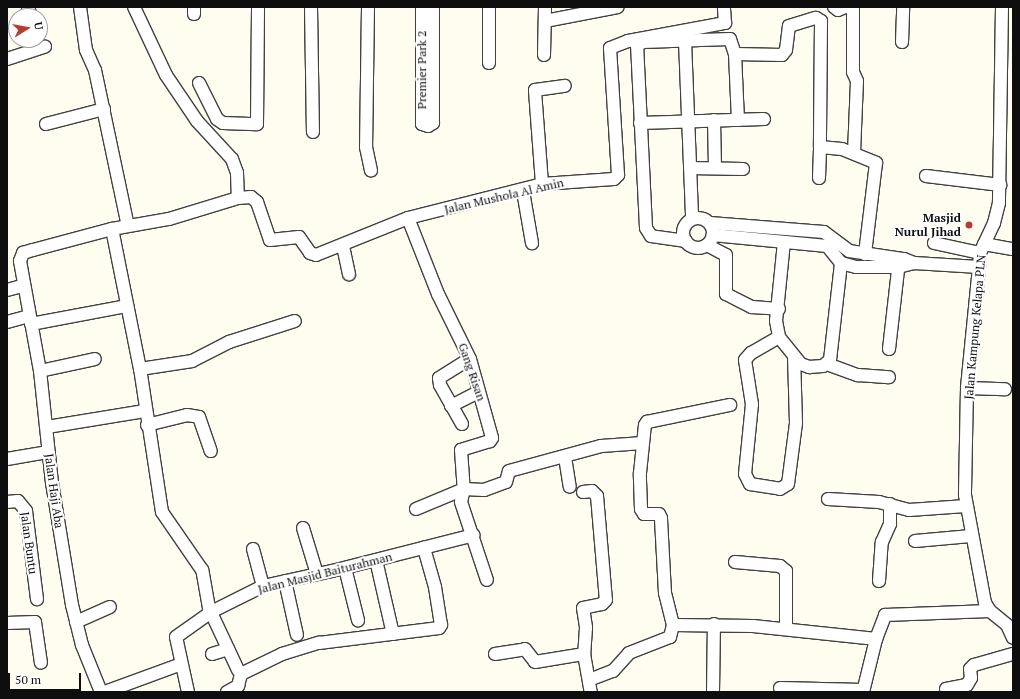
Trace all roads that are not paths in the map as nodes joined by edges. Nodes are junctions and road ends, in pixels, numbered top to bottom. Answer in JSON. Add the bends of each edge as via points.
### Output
{"nodes":[{"id":1,"x":80,"y":7,"type":"edge"},
{"id":2,"x":134,"y":7,"type":"edge"},
{"id":3,"x":258,"y":7,"type":"edge"},
{"id":4,"x":311,"y":7,"type":"edge"},
{"id":5,"x":368,"y":7,"type":"edge"},
{"id":6,"x":422,"y":7,"type":"edge"},
{"id":7,"x":433,"y":7,"type":"edge"},
{"id":8,"x":489,"y":7,"type":"edge"},
{"id":9,"x":544,"y":7,"type":"edge"},
{"id":10,"x":618,"y":7,"type":"edge"},
{"id":11,"x":724,"y":7,"type":"edge"},
{"id":12,"x":834,"y":7,"type":"edge"},
{"id":13,"x":845,"y":7,"type":"edge"},
{"id":14,"x":853,"y":7,"type":"edge"},
{"id":15,"x":903,"y":7,"type":"edge"},
{"id":16,"x":1002,"y":7,"type":"edge"},
{"id":17,"x":545,"y":21,"type":"junction"},
{"id":18,"x":685,"y":41,"type":"junction"},
{"id":19,"x":902,"y":42,"type":"dead end"},
{"id":20,"x":42,"y":48,"type":"edge"},
{"id":21,"x":735,"y":54,"type":"junction"},
{"id":22,"x":544,"y":55,"type":"dead end"},
{"id":23,"x":7,"y":60,"type":"edge"},
{"id":24,"x":489,"y":63,"type":"dead end"},
{"id":25,"x":199,"y":83,"type":"dead end"},
{"id":26,"x":565,"y":86,"type":"dead end"},
{"id":27,"x":104,"y":109,"type":"junction"},
{"id":28,"x":764,"y":119,"type":"dead end"},
{"id":29,"x":714,"y":120,"type":"junction"},
{"id":30,"x":738,"y":120,"type":"junction"},
{"id":31,"x":688,"y":121,"type":"junction"},
{"id":32,"x":640,"y":123,"type":"junction"},
{"id":33,"x":46,"y":124,"type":"dead end"},
{"id":34,"x":313,"y":132,"type":"dead end"},
{"id":35,"x":820,"y":147,"type":"junction"},
{"id":36,"x":854,"y":153,"type":"junction"},
{"id":37,"x":690,"y":168,"type":"junction"},
{"id":38,"x":715,"y":168,"type":"junction"},
{"id":39,"x":743,"y":169,"type":"dead end"},
{"id":40,"x":371,"y":170,"type":"dead end"},
{"id":41,"x":926,"y":176,"type":"dead end"},
{"id":42,"x":819,"y":178,"type":"dead end"},
{"id":43,"x":542,"y":184,"type":"junction"},
{"id":44,"x":1000,"y":185,"type":"junction"},
{"id":45,"x":523,"y":191,"type":"junction"},
{"id":46,"x":238,"y":198,"type":"junction"},
{"id":47,"x":408,"y":218,"type":"junction"},
{"id":48,"x":128,"y":226,"type":"junction"},
{"id":49,"x":112,"y":229,"type":"junction"},
{"id":50,"x":705,"y":229,"type":"junction"},
{"id":51,"x":681,"y":238,"type":"junction"},
{"id":52,"x":784,"y":242,"type":"junction"},
{"id":53,"x":532,"y":243,"type":"dead end"},
{"id":54,"x":934,"y":243,"type":"dead end"},
{"id":55,"x":342,"y":246,"type":"junction"},
{"id":56,"x":982,"y":249,"type":"junction"},
{"id":57,"x":1013,"y":249,"type":"edge"},
{"id":58,"x":865,"y":254,"type":"junction"},
{"id":59,"x":841,"y":263,"type":"junction"},
{"id":60,"x":898,"y":263,"type":"junction"},
{"id":61,"x":979,"y":267,"type":"junction"},
{"id":62,"x":349,"y":274,"type":"dead end"},
{"id":63,"x":22,"y":286,"type":"junction"},
{"id":64,"x":7,"y":290,"type":"edge"},
{"id":65,"x":127,"y":306,"type":"junction"},
{"id":66,"x":779,"y":309,"type":"junction"},
{"id":67,"x":30,"y":320,"type":"junction"},
{"id":68,"x":295,"y":321,"type":"dead end"},
{"id":69,"x":7,"y":322,"type":"edge"},
{"id":70,"x":779,"y":337,"type":"junction"},
{"id":71,"x":889,"y":349,"type":"dead end"},
{"id":72,"x":794,"y":356,"type":"junction"},
{"id":73,"x":95,"y":359,"type":"dead end"},
{"id":74,"x":470,"y":359,"type":"junction"},
{"id":75,"x":827,"y":364,"type":"junction"},
{"id":76,"x":140,"y":369,"type":"junction"},
{"id":77,"x":40,"y":371,"type":"junction"},
{"id":78,"x":888,"y":377,"type":"dead end"},
{"id":79,"x":967,"y":388,"type":"junction"},
{"id":80,"x":1005,"y":389,"type":"dead end"},
{"id":81,"x":479,"y":392,"type":"junction"},
{"id":82,"x":730,"y":405,"type":"dead end"},
{"id":83,"x":127,"y":406,"type":"dead end"},
{"id":84,"x":451,"y":406,"type":"junction"},
{"id":85,"x":145,"y":407,"type":"junction"},
{"id":86,"x":462,"y":424,"type":"dead end"},
{"id":87,"x":147,"y":425,"type":"junction"},
{"id":88,"x":47,"y":427,"type":"junction"},
{"id":89,"x":643,"y":443,"type":"junction"},
{"id":90,"x":211,"y":451,"type":"dead end"},
{"id":91,"x":48,"y":452,"type":"junction"},
{"id":92,"x":565,"y":457,"type":"junction"},
{"id":93,"x":7,"y":459,"type":"edge"},
{"id":94,"x":570,"y":487,"type":"dead end"},
{"id":95,"x":464,"y":488,"type":"junction"},
{"id":96,"x":583,"y":492,"type":"dead end"},
{"id":97,"x":828,"y":499,"type":"dead end"},
{"id":98,"x":7,"y":502,"type":"edge"},
{"id":99,"x":890,"y":504,"type":"junction"},
{"id":100,"x":966,"y":506,"type":"junction"},
{"id":101,"x":416,"y":509,"type":"dead end"},
{"id":102,"x":303,"y":528,"type":"dead end"},
{"id":103,"x":474,"y":535,"type":"junction"},
{"id":104,"x":971,"y":536,"type":"junction"},
{"id":105,"x":916,"y":541,"type":"dead end"},
{"id":106,"x":424,"y":548,"type":"junction"},
{"id":107,"x":252,"y":549,"type":"dead end"},
{"id":108,"x":376,"y":560,"type":"junction"},
{"id":109,"x":735,"y":562,"type":"dead end"},
{"id":110,"x":345,"y":568,"type":"junction"},
{"id":111,"x":317,"y":574,"type":"junction"},
{"id":112,"x":487,"y":580,"type":"dead end"},
{"id":113,"x":285,"y":581,"type":"junction"},
{"id":114,"x":879,"y":582,"type":"dead end"},
{"id":115,"x":262,"y":586,"type":"junction"},
{"id":116,"x":37,"y":599,"type":"dead end"},
{"id":117,"x":110,"y":608,"type":"dead end"},
{"id":118,"x":990,"y":611,"type":"junction"},
{"id":119,"x":211,"y":612,"type":"junction"},
{"id":120,"x":358,"y":620,"type":"dead end"},
{"id":121,"x":76,"y":622,"type":"junction"},
{"id":122,"x":7,"y":623,"type":"edge"},
{"id":123,"x":714,"y":624,"type":"junction"},
{"id":124,"x":673,"y":625,"type":"junction"},
{"id":125,"x":786,"y":629,"type":"junction"},
{"id":126,"x":297,"y":634,"type":"dead end"},
{"id":127,"x":393,"y":634,"type":"junction"},
{"id":128,"x":1013,"y":638,"type":"edge"},
{"id":129,"x":876,"y":639,"type":"junction"},
{"id":130,"x":228,"y":649,"type":"junction"},
{"id":131,"x":212,"y":654,"type":"dead end"},
{"id":132,"x":495,"y":654,"type":"dead end"},
{"id":133,"x":584,"y":654,"type":"junction"},
{"id":134,"x":1013,"y":654,"type":"edge"},
{"id":135,"x":41,"y":663,"type":"dead end"},
{"id":136,"x":181,"y":664,"type":"junction"},
{"id":137,"x":238,"y":670,"type":"dead end"},
{"id":138,"x":590,"y":686,"type":"edge"},
{"id":139,"x":780,"y":688,"type":"dead end"},
{"id":140,"x":946,"y":689,"type":"dead end"},
{"id":141,"x":863,"y":691,"type":"edge"},
{"id":142,"x":101,"y":692,"type":"edge"},
{"id":143,"x":105,"y":692,"type":"edge"},
{"id":144,"x":188,"y":692,"type":"edge"},
{"id":145,"x":227,"y":692,"type":"edge"},
{"id":146,"x":713,"y":692,"type":"edge"}],
"edges":[{"from":1,"to":27,"type":"street","via":[[86,50],[95,70]]},
{"from":2,"to":46,"type":"street","via":[[166,75],[197,121],[232,159],[237,173]]},
{"from":3,"to":25,"type":"street","via":[[257,124],[223,123],[217,119]]},
{"from":4,"to":34,"type":"street"},
{"from":5,"to":40,"type":"street","via":[[366,147]]},
{"from":6,"to":7,"type":"street","name":"Premier Park 2","via":[[422,124],[428,126],[433,123]]},
{"from":8,"to":24,"type":"street"},
{"from":9,"to":17,"type":"street"},
{"from":10,"to":17,"type":"street"},
{"from":11,"to":43,"type":"street","name":"Jalan Mushola Al Amin","via":[[726,23],[628,41],[610,50],[618,175],[614,178]]},
{"from":12,"to":13,"type":"street","via":[[838,10]]},
{"from":14,"to":36,"type":"street","via":[[853,72],[857,81]]},
{"from":15,"to":19,"type":"street"},
{"from":16,"to":44,"type":"street","name":"Jalan Kampung Kelapa PLN"},
{"from":17,"to":22,"type":"street"},
{"from":18,"to":21,"type":"street","via":[[726,38],[732,41]]},
{"from":18,"to":31,"type":"street"},
{"from":18,"to":32,"type":"street","via":[[643,42],[637,46]]},
{"from":20,"to":23,"type":"street"},
{"from":21,"to":30,"type":"street"},
{"from":21,"to":35,"type":"street","via":[[782,55],[786,50],[789,26],[816,18],[821,21]]},
{"from":26,"to":43,"type":"street","via":[[535,90]]},
{"from":27,"to":33,"type":"street"},
{"from":27,"to":48,"type":"street"},
{"from":28,"to":30,"type":"street"},
{"from":29,"to":30,"type":"street"},
{"from":29,"to":31,"type":"street"},
{"from":29,"to":38,"type":"street"},
{"from":31,"to":32,"type":"street"},
{"from":31,"to":37,"type":"street"},
{"from":32,"to":51,"type":"street","via":[[647,233],[656,238]]},
{"from":35,"to":36,"type":"street"},
{"from":35,"to":42,"type":"street"},
{"from":36,"to":58,"type":"street","via":[[876,163]]},
{"from":37,"to":38,"type":"street"},
{"from":37,"to":50,"type":"street"},
{"from":38,"to":39,"type":"street"},
{"from":41,"to":44,"type":"street"},
{"from":43,"to":45,"type":"street","name":"Jalan Mushola Al Amin"},
{"from":44,"to":56,"type":"street","name":"Jalan Kampung Kelapa PLN","via":[[994,223]]},
{"from":45,"to":47,"type":"street","name":"Jalan Mushola Al Amin"},
{"from":45,"to":53,"type":"street"},
{"from":46,"to":48,"type":"street","via":[[169,219]]},
{"from":46,"to":55,"type":"street","name":"Jalan Mushola Al Amin","via":[[255,199],[270,240],[299,237],[313,255]]},
{"from":47,"to":55,"type":"street","name":"Jalan Mushola Al Amin"},
{"from":47,"to":74,"type":"street","name":"Gang Risan","via":[[438,294]]},
{"from":48,"to":49,"type":"street"},
{"from":49,"to":63,"type":"street","name":"Jalan Haji Aba","via":[[23,253],[20,261]]},
{"from":49,"to":65,"type":"street"},
{"from":50,"to":51,"type":"street","via":[[686,225]]},
{"from":50,"to":51,"type":"street","via":[[695,248]]},
{"from":50,"to":52,"type":"street"},
{"from":50,"to":58,"type":"street","via":[[824,232],[849,251]]},
{"from":50,"to":66,"type":"street","via":[[727,257],[726,294],[752,307]]},
{"from":52,"to":59,"type":"street","via":[[827,246]]},
{"from":52,"to":66,"type":"street"},
{"from":54,"to":56,"type":"street"},
{"from":55,"to":62,"type":"street"},
{"from":56,"to":57,"type":"street"},
{"from":56,"to":61,"type":"street","name":"Jalan Kampung Kelapa PLN"},
{"from":58,"to":60,"type":"street"},
{"from":59,"to":60,"type":"street","via":[[856,267]]},
{"from":59,"to":75,"type":"street","via":[[831,356]]},
{"from":60,"to":61,"type":"street"},
{"from":60,"to":71,"type":"street"},
{"from":61,"to":79,"type":"street","name":"Jalan Kampung Kelapa PLN"},
{"from":63,"to":64,"type":"street"},
{"from":63,"to":67,"type":"street","name":"Jalan Haji Aba"},
{"from":65,"to":67,"type":"street"},
{"from":65,"to":76,"type":"street"},
{"from":66,"to":70,"type":"street","via":[[776,321]]},
{"from":67,"to":69,"type":"street"},
{"from":67,"to":77,"type":"street","name":"Jalan Haji Aba"},
{"from":68,"to":76,"type":"street","via":[[229,342],[192,361]]},
{"from":70,"to":72,"type":"street"},
{"from":70,"to":72,"type":"street","via":[[751,353],[745,360],[752,404],[746,474],[750,484],[780,489],[788,484],[796,422]]},
{"from":72,"to":75,"type":"street","via":[[801,364],[809,367]]},
{"from":73,"to":77,"type":"street"},
{"from":74,"to":81,"type":"street","name":"Gang Risan"},
{"from":74,"to":84,"type":"street","via":[[439,378]]},
{"from":75,"to":78,"type":"street","via":[[858,375]]},
{"from":76,"to":85,"type":"street"},
{"from":77,"to":88,"type":"street","name":"Jalan Haji Aba"},
{"from":79,"to":80,"type":"street"},
{"from":79,"to":100,"type":"street","name":"Jalan Kampung Kelapa PLN"},
{"from":81,"to":84,"type":"street"},
{"from":81,"to":95,"type":"street","name":"Gang Risan","via":[[492,438],[490,441],[461,450]]},
{"from":82,"to":89,"type":"street","via":[[647,422]]},
{"from":83,"to":85,"type":"street"},
{"from":84,"to":86,"type":"street"},
{"from":85,"to":87,"type":"street"},
{"from":85,"to":88,"type":"street"},
{"from":87,"to":90,"type":"street","via":[[187,416],[199,417]]},
{"from":87,"to":119,"type":"street","via":[[162,512],[198,564]]},
{"from":88,"to":91,"type":"street","name":"Jalan Haji Aba"},
{"from":89,"to":92,"type":"street","via":[[601,446]]},
{"from":89,"to":124,"type":"street","via":[[640,509],[644,514],[659,514],[662,518],[665,593]]},
{"from":91,"to":93,"type":"street"},
{"from":91,"to":121,"type":"street","name":"Jalan Haji Aba","via":[[61,544]]},
{"from":92,"to":94,"type":"street"},
{"from":92,"to":95,"type":"street","via":[[509,470],[506,482],[484,490]]},
{"from":95,"to":101,"type":"street"},
{"from":95,"to":103,"type":"street","via":[[461,502]]},
{"from":96,"to":133,"type":"street","via":[[592,491],[596,496],[606,600],[602,604],[583,608],[586,628]]},
{"from":97,"to":99,"type":"street"},
{"from":98,"to":116,"type":"street","name":"Jalan Buntu","via":[[18,501],[26,511]]},
{"from":99,"to":100,"type":"street","via":[[909,510]]},
{"from":99,"to":114,"type":"street","via":[[890,524],[882,542]]},
{"from":100,"to":104,"type":"street","name":"Jalan Kampung Kelapa PLN"},
{"from":102,"to":111,"type":"street"},
{"from":103,"to":106,"type":"street","name":"Jalan Masjid Baiturahman"},
{"from":103,"to":112,"type":"street"},
{"from":104,"to":105,"type":"street"},
{"from":104,"to":118,"type":"street","name":"Jalan Kampung Kelapa PLN","via":[[983,595]]},
{"from":106,"to":108,"type":"street","name":"Jalan Masjid Baiturahman"},
{"from":106,"to":127,"type":"street","via":[[436,587],[441,625],[429,631]]},
{"from":107,"to":115,"type":"street"},
{"from":108,"to":110,"type":"street","name":"Jalan Masjid Baiturahman"},
{"from":108,"to":127,"type":"street"},
{"from":109,"to":125,"type":"street","via":[[780,566],[786,571]]},
{"from":110,"to":111,"type":"street","name":"Jalan Masjid Baiturahman"},
{"from":110,"to":120,"type":"street"},
{"from":111,"to":113,"type":"street","name":"Jalan Masjid Baiturahman"},
{"from":113,"to":115,"type":"street","name":"Jalan Masjid Baiturahman"},
{"from":113,"to":126,"type":"street"},
{"from":115,"to":119,"type":"street","name":"Jalan Masjid Baiturahman"},
{"from":117,"to":121,"type":"street"},
{"from":118,"to":128,"type":"street","name":"Jalan Kampung Kelapa PLN","via":[[1007,625]]},
{"from":118,"to":129,"type":"street","via":[[888,614],[884,617]]},
{"from":119,"to":130,"type":"street"},
{"from":119,"to":136,"type":"street","name":"Jalan Masjid Baiturahman","via":[[176,637]]},
{"from":121,"to":142,"type":"street","name":"Jalan Haji Aba","via":[[82,645]]},
{"from":122,"to":135,"type":"street","via":[[35,622]]},
{"from":123,"to":124,"type":"street"},
{"from":123,"to":125,"type":"street"},
{"from":123,"to":146,"type":"street"},
{"from":124,"to":138,"type":"street","via":[[670,637],[628,653],[613,671]]},
{"from":125,"to":129,"type":"street"},
{"from":127,"to":145,"type":"street","via":[[319,643],[282,654],[241,674],[238,686]]},
{"from":129,"to":141,"type":"street"},
{"from":130,"to":131,"type":"street"},
{"from":130,"to":137,"type":"street"},
{"from":132,"to":133,"type":"street","via":[[524,649],[535,662]]},
{"from":133,"to":138,"type":"street"},
{"from":134,"to":140,"type":"street","via":[[974,666],[970,669],[969,683]]},
{"from":136,"to":143,"type":"street"},
{"from":136,"to":144,"type":"street"},
{"from":139,"to":141,"type":"street"}]}
